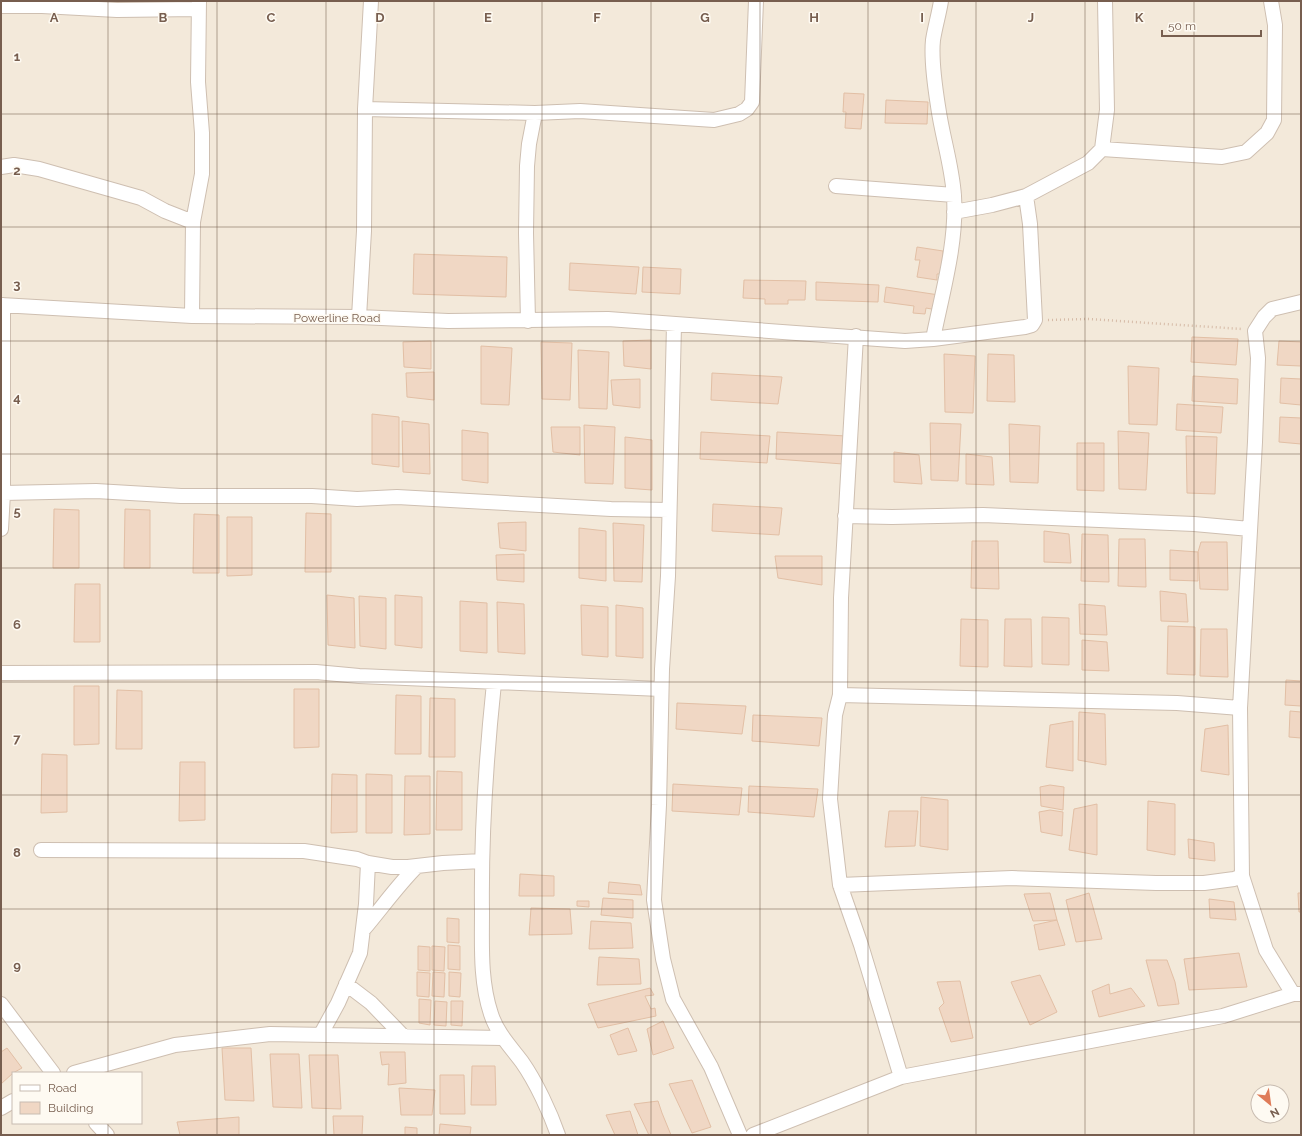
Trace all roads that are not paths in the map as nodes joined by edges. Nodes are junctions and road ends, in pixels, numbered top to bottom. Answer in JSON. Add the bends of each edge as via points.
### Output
{"nodes":[{"id":1,"x":371,"y":1,"type":"edge"},
{"id":2,"x":756,"y":1,"type":"edge"},
{"id":3,"x":941,"y":1,"type":"edge"},
{"id":4,"x":1104,"y":1,"type":"edge"},
{"id":5,"x":1271,"y":1,"type":"edge"},
{"id":6,"x":42,"y":3,"type":"edge"},
{"id":7,"x":199,"y":5,"type":"edge"},
{"id":8,"x":1,"y":6,"type":"edge"},
{"id":9,"x":366,"y":108,"type":"junction"},
{"id":10,"x":535,"y":113,"type":"junction"},
{"id":11,"x":1102,"y":148,"type":"junction"},
{"id":12,"x":1,"y":167,"type":"edge"},
{"id":13,"x":836,"y":186,"type":"dead end"},
{"id":14,"x":954,"y":195,"type":"junction"},
{"id":15,"x":1026,"y":196,"type":"junction"},
{"id":16,"x":954,"y":212,"type":"junction"},
{"id":17,"x":193,"y":222,"type":"junction"},
{"id":18,"x":1301,"y":302,"type":"edge"},
{"id":19,"x":2,"y":305,"type":"edge"},
{"id":20,"x":192,"y":316,"type":"junction"},
{"id":21,"x":359,"y":317,"type":"junction"},
{"id":22,"x":528,"y":321,"type":"junction"},
{"id":23,"x":674,"y":325,"type":"junction"},
{"id":24,"x":856,"y":336,"type":"junction"},
{"id":25,"x":933,"y":339,"type":"junction"},
{"id":26,"x":4,"y":493,"type":"junction"},
{"id":27,"x":669,"y":510,"type":"junction"},
{"id":28,"x":845,"y":516,"type":"junction"},
{"id":29,"x":1,"y":529,"type":"edge"},
{"id":30,"x":1250,"y":529,"type":"junction"},
{"id":31,"x":1,"y":673,"type":"edge"},
{"id":32,"x":494,"y":683,"type":"junction"},
{"id":33,"x":661,"y":689,"type":"junction"},
{"id":34,"x":840,"y":695,"type":"junction"},
{"id":35,"x":1240,"y":708,"type":"junction"},
{"id":36,"x":41,"y":850,"type":"dead end"},
{"id":37,"x":482,"y":861,"type":"junction"},
{"id":38,"x":368,"y":863,"type":"junction"},
{"id":39,"x":417,"y":866,"type":"junction"},
{"id":40,"x":1242,"y":876,"type":"junction"},
{"id":41,"x":840,"y":885,"type":"junction"},
{"id":42,"x":363,"y":930,"type":"junction"},
{"id":43,"x":346,"y":984,"type":"junction"},
{"id":44,"x":1297,"y":994,"type":"edge"},
{"id":45,"x":1,"y":1004,"type":"edge"},
{"id":46,"x":321,"y":1034,"type":"junction"},
{"id":47,"x":403,"y":1036,"type":"junction"},
{"id":48,"x":502,"y":1038,"type":"junction"},
{"id":49,"x":52,"y":1072,"type":"edge"},
{"id":50,"x":78,"y":1072,"type":"edge"},
{"id":51,"x":901,"y":1077,"type":"junction"},
{"id":52,"x":12,"y":1102,"type":"edge"},
{"id":53,"x":1,"y":1108,"type":"edge"},
{"id":54,"x":97,"y":1124,"type":"edge"},
{"id":55,"x":107,"y":1135,"type":"edge"},
{"id":56,"x":558,"y":1135,"type":"edge"},
{"id":57,"x":740,"y":1135,"type":"edge"},
{"id":58,"x":753,"y":1135,"type":"edge"}],
"edges":[{"from":1,"to":9,"type":"street"},
{"from":2,"to":10,"type":"street","via":[[752,102],[739,114],[714,120],[580,111]]},
{"from":3,"to":14,"type":"street","via":[[933,41],[935,76]]},
{"from":4,"to":11,"type":"street","via":[[1107,110]]},
{"from":5,"to":11,"type":"street","via":[[1275,25],[1274,120],[1267,133],[1246,152],[1222,157]]},
{"from":6,"to":7,"type":"street","via":[[117,10]]},
{"from":6,"to":8,"type":"street"},
{"from":7,"to":17,"type":"street","via":[[198,82],[202,174]]},
{"from":9,"to":10,"type":"street"},
{"from":9,"to":21,"type":"street","via":[[364,231]]},
{"from":10,"to":22,"type":"street","via":[[527,166]]},
{"from":11,"to":15,"type":"street","via":[[1088,163]]},
{"from":12,"to":17,"type":"street","via":[[14,165],[39,169],[141,198]]},
{"from":13,"to":14,"type":"street"},
{"from":14,"to":16,"type":"street"},
{"from":15,"to":16,"type":"street"},
{"from":15,"to":25,"type":"street","name":"Powerline Road","via":[[1035,320],[1032,325]]},
{"from":16,"to":25,"type":"street","via":[[950,256]]},
{"from":17,"to":20,"type":"street"},
{"from":18,"to":30,"type":"street","via":[[1272,309],[1255,331],[1258,358],[1257,403]]},
{"from":19,"to":20,"type":"street","name":"Powerline Road"},
{"from":19,"to":26,"type":"street"},
{"from":20,"to":21,"type":"street","name":"Powerline Road"},
{"from":21,"to":22,"type":"street","name":"Powerline Road"},
{"from":22,"to":23,"type":"street","name":"Powerline Road","via":[[608,319]]},
{"from":23,"to":24,"type":"street","name":"Powerline Road"},
{"from":23,"to":27,"type":"street"},
{"from":24,"to":25,"type":"street","name":"Powerline Road","via":[[906,341]]},
{"from":24,"to":28,"type":"street"},
{"from":26,"to":27,"type":"street","via":[[96,491],[181,496],[398,497]]},
{"from":26,"to":29,"type":"street"},
{"from":27,"to":33,"type":"street"},
{"from":28,"to":30,"type":"street","via":[[984,515],[1194,524]]},
{"from":28,"to":34,"type":"street"},
{"from":30,"to":35,"type":"street"},
{"from":31,"to":32,"type":"street","via":[[316,672]]},
{"from":32,"to":33,"type":"street"},
{"from":32,"to":37,"type":"street","via":[[488,741]]},
{"from":33,"to":57,"type":"street","via":[[654,900],[663,959],[673,999],[711,1066]]},
{"from":34,"to":35,"type":"street","via":[[1177,703]]},
{"from":34,"to":41,"type":"street","via":[[835,714],[830,799]]},
{"from":35,"to":40,"type":"street"},
{"from":36,"to":38,"type":"street","via":[[304,851]]},
{"from":37,"to":39,"type":"street"},
{"from":37,"to":48,"type":"street","via":[[484,987],[491,1015]]},
{"from":38,"to":39,"type":"street","via":[[392,867]]},
{"from":38,"to":42,"type":"street"},
{"from":39,"to":42,"type":"street","via":[[402,880]]},
{"from":40,"to":41,"type":"street","via":[[1204,883],[1156,884],[1012,878]]},
{"from":40,"to":44,"type":"street","via":[[1266,950]]},
{"from":41,"to":51,"type":"street"},
{"from":42,"to":43,"type":"street","via":[[360,953]]},
{"from":43,"to":46,"type":"street"},
{"from":43,"to":47,"type":"street","via":[[371,1003]]},
{"from":44,"to":51,"type":"street","via":[[1222,1016]]},
{"from":45,"to":49,"type":"street"},
{"from":46,"to":47,"type":"street"},
{"from":46,"to":50,"type":"street","via":[[270,1034],[175,1045]]},
{"from":47,"to":48,"type":"street"},
{"from":48,"to":56,"type":"street","via":[[522,1063]]},
{"from":51,"to":58,"type":"street"},
{"from":52,"to":53,"type":"street"},
{"from":54,"to":55,"type":"street"}]}
